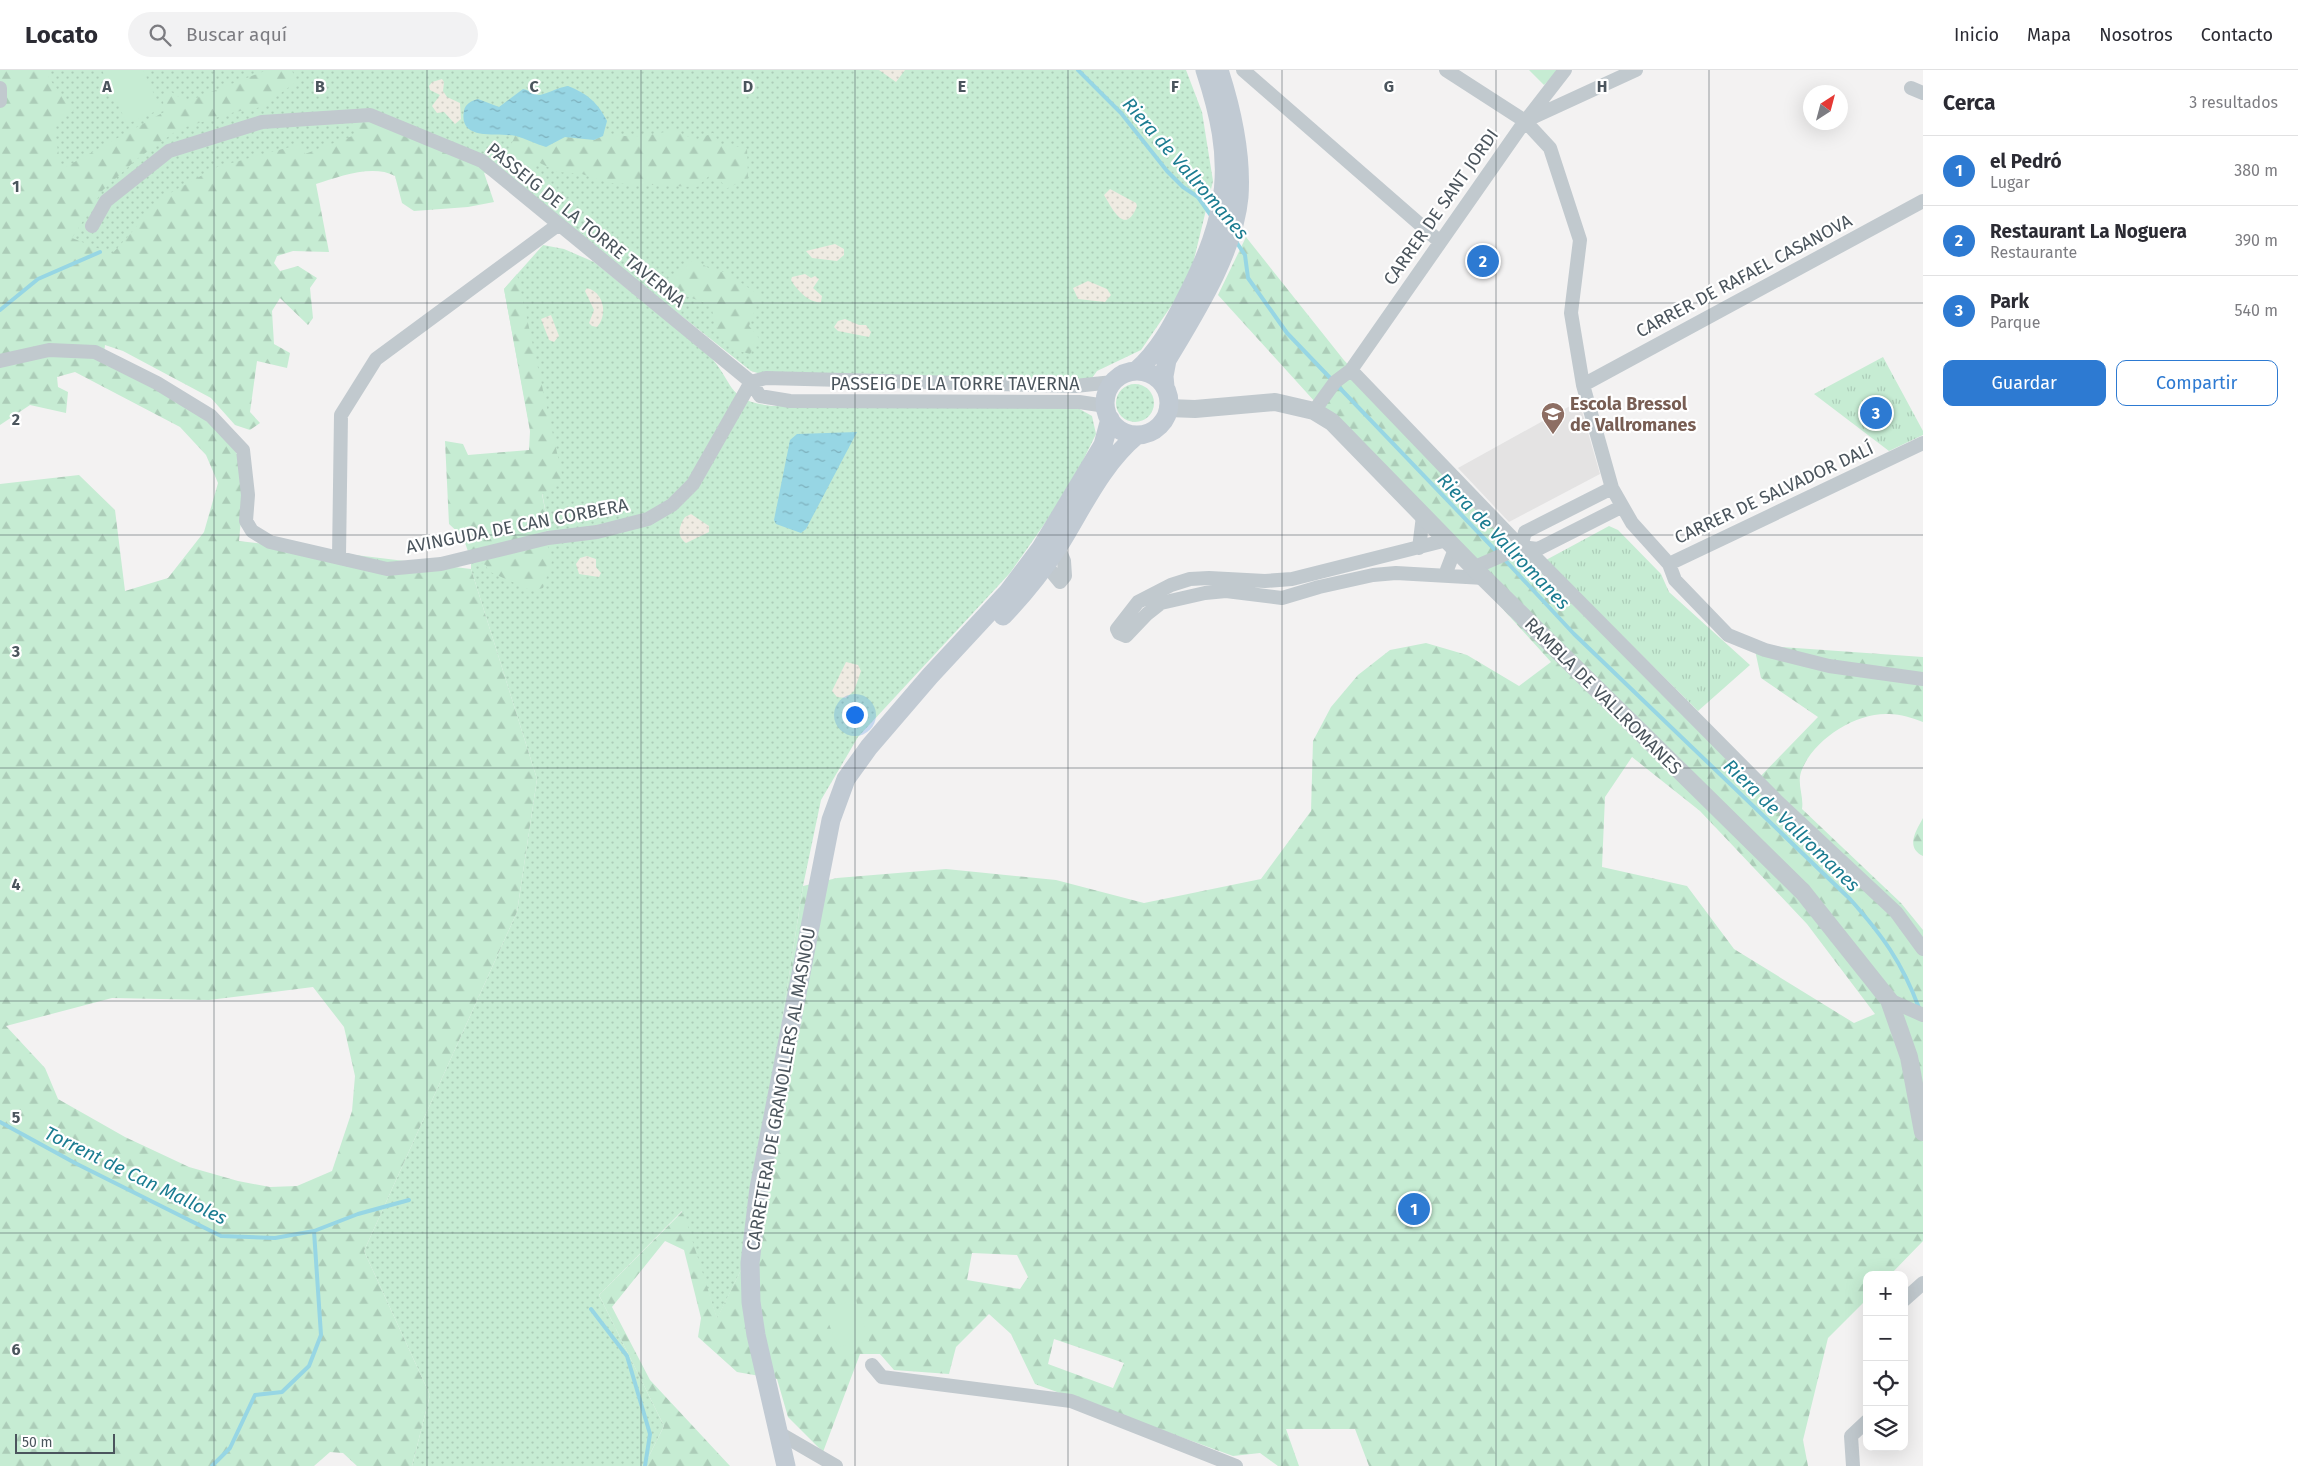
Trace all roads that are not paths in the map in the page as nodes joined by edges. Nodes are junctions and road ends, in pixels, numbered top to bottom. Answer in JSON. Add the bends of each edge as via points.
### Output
{"nodes":[{"id":1,"x":1204,"y":70,"type":"edge"},
{"id":2,"x":1219,"y":70,"type":"edge"},
{"id":3,"x":1243,"y":70,"type":"edge"},
{"id":4,"x":1446,"y":70,"type":"edge"},
{"id":5,"x":1565,"y":70,"type":"edge"},
{"id":6,"x":1636,"y":70,"type":"edge"},
{"id":7,"x":0,"y":88,"type":"edge"},
{"id":8,"x":0,"y":101,"type":"edge"},
{"id":9,"x":1525,"y":121,"type":"junction"},
{"id":10,"x":1923,"y":201,"type":"edge"},
{"id":11,"x":1228,"y":216,"type":"junction"},
{"id":12,"x":560,"y":224,"type":"junction"},
{"id":13,"x":92,"y":226,"type":"dead end"},
{"id":14,"x":1439,"y":241,"type":"junction"},
{"id":15,"x":1215,"y":256,"type":"junction"},
{"id":16,"x":0,"y":360,"type":"edge"},
{"id":17,"x":1136,"y":370,"type":"junction"},
{"id":18,"x":1351,"y":370,"type":"junction"},
{"id":19,"x":750,"y":382,"type":"junction"},
{"id":20,"x":1113,"y":382,"type":"junction"},
{"id":21,"x":1583,"y":385,"type":"junction"},
{"id":22,"x":1165,"y":387,"type":"junction"},
{"id":23,"x":1168,"y":408,"type":"junction"},
{"id":24,"x":1314,"y":412,"type":"junction"},
{"id":25,"x":1108,"y":413,"type":"junction"},
{"id":26,"x":1136,"y":435,"type":"junction"},
{"id":27,"x":1920,"y":449,"type":"edge"},
{"id":28,"x":1612,"y":488,"type":"junction"},
{"id":29,"x":1621,"y":507,"type":"junction"},
{"id":30,"x":1422,"y":516,"type":"junction"},
{"id":31,"x":1451,"y":544,"type":"junction"},
{"id":32,"x":1521,"y":547,"type":"junction"},
{"id":33,"x":1419,"y":548,"type":"junction"},
{"id":34,"x":1048,"y":553,"type":"junction"},
{"id":35,"x":339,"y":557,"type":"junction"},
{"id":36,"x":1669,"y":564,"type":"junction"},
{"id":37,"x":1479,"y":573,"type":"junction"},
{"id":38,"x":1445,"y":576,"type":"junction"},
{"id":39,"x":1060,"y":582,"type":"junction"},
{"id":40,"x":1029,"y":588,"type":"junction"},
{"id":41,"x":1923,"y":679,"type":"edge"},
{"id":42,"x":886,"y":726,"type":"junction"},
{"id":43,"x":1923,"y":949,"type":"edge"},
{"id":44,"x":1890,"y":1000,"type":"junction"},
{"id":45,"x":1923,"y":1016,"type":"edge"},
{"id":46,"x":1923,"y":1132,"type":"edge"},
{"id":47,"x":1923,"y":1283,"type":"edge"},
{"id":48,"x":1908,"y":1296,"type":"edge"},
{"id":49,"x":872,"y":1365,"type":"dead end"},
{"id":50,"x":1863,"y":1425,"type":"edge"},
{"id":51,"x":779,"y":1433,"type":"junction"},
{"id":52,"x":808,"y":1450,"type":"junction"},
{"id":53,"x":786,"y":1466,"type":"edge"},
{"id":54,"x":815,"y":1466,"type":"edge"},
{"id":55,"x":836,"y":1466,"type":"edge"},
{"id":56,"x":1236,"y":1466,"type":"edge"},
{"id":57,"x":1853,"y":1466,"type":"edge"}],
"edges":[{"from":1,"to":11,"type":"main road","via":[[1223,151]]},
{"from":2,"to":11,"type":"main road","via":[[1238,152],[1239,199]]},
{"from":3,"to":14,"type":"street"},
{"from":4,"to":9,"type":"street"},
{"from":5,"to":9,"type":"street"},
{"from":6,"to":9,"type":"street","name":"CARRER DE SANT JORDI"},
{"from":7,"to":8,"type":"street"},
{"from":9,"to":14,"type":"street","name":"CARRER DE SANT JORDI"},
{"from":9,"to":21,"type":"street","via":[[1550,148],[1580,240],[1571,313]]},
{"from":10,"to":21,"type":"street","name":"CARRER DE RAFAEL CASANOVA"},
{"from":11,"to":15,"type":"main road"},
{"from":12,"to":13,"type":"street","name":"PASSEIG DE LA TORRE TAVERNA","via":[[482,161],[370,115],[262,122],[169,151],[106,201]]},
{"from":12,"to":19,"type":"street","name":"PASSEIG DE LA TORRE TAVERNA"},
{"from":12,"to":35,"type":"street","via":[[376,359],[341,415]]},
{"from":14,"to":18,"type":"street","name":"CARRER DE SANT JORDI"},
{"from":15,"to":17,"type":"main road","via":[[1162,342]]},
{"from":15,"to":22,"type":"main road","via":[[1167,360]]},
{"from":16,"to":35,"type":"street","name":"AVINGUDA DE CAN CORBERA","via":[[49,350],[95,352],[157,383],[211,416],[243,450],[248,496],[246,521],[252,531],[270,542]]},
{"from":17,"to":20,"type":"main road","via":[[1126,372]]},
{"from":17,"to":22,"type":"main road","via":[[1152,374]]},
{"from":18,"to":24,"type":"street","name":"CARRER DE SANT JORDI","via":[[1335,382]]},
{"from":18,"to":32,"type":"street"},
{"from":19,"to":20,"type":"street","name":"PASSEIG DE LA TORRE TAVERNA","via":[[766,378],[1075,386]]},
{"from":19,"to":25,"type":"street","name":"PASSEIG DE LA TORRE TAVERNA","via":[[760,396],[790,401],[1079,402]]},
{"from":19,"to":35,"type":"street","name":"AVINGUDA DE CAN CORBERA","via":[[693,484],[672,505],[648,519],[597,532],[548,538],[440,564],[387,569]]},
{"from":20,"to":25,"type":"main road","via":[[1109,387]]},
{"from":21,"to":28,"type":"street"},
{"from":22,"to":23,"type":"main road"},
{"from":23,"to":24,"type":"street","name":"RAMBLA DE VALLROMANES","via":[[1195,409],[1275,402]]},
{"from":23,"to":26,"type":"main road","via":[[1158,426]]},
{"from":24,"to":30,"type":"street","name":"RAMBLA DE VALLROMANES","via":[[1332,422]]},
{"from":25,"to":26,"type":"main road","via":[[1124,432]]},
{"from":25,"to":34,"type":"main road","name":"CARRETERA DE GRANOLLERS AL MASNOU","via":[[1103,445]]},
{"from":26,"to":34,"type":"main road","name":"CARRETERA DE GRANOLLERS AL MASNOU","via":[[1105,469]]},
{"from":27,"to":36,"type":"street","name":"CARRER DE SALVADOR DALÍ"},
{"from":28,"to":29,"type":"street"},
{"from":28,"to":32,"type":"street","via":[[1526,532]]},
{"from":29,"to":32,"type":"street","via":[[1538,549]]},
{"from":29,"to":36,"type":"street"},
{"from":30,"to":31,"type":"street","name":"RAMBLA DE VALLROMANES"},
{"from":30,"to":33,"type":"street"},
{"from":31,"to":33,"type":"street"},
{"from":31,"to":37,"type":"street","name":"RAMBLA DE VALLROMANES"},
{"from":31,"to":38,"type":"street"},
{"from":32,"to":37,"type":"street"},
{"from":32,"to":43,"type":"street","via":[[1536,558],[1776,800],[1896,912]]},
{"from":33,"to":38,"type":"street","via":[[1292,579],[1209,578],[1171,585],[1138,602],[1117,629],[1126,636],[1161,603],[1205,593],[1226,591],[1282,598],[1373,575],[1420,573]]},
{"from":34,"to":39,"type":"street"},
{"from":34,"to":39,"type":"street","via":[[1064,561],[1065,576]]},
{"from":34,"to":40,"type":"main road","name":"CARRETERA DE GRANOLLERS AL MASNOU"},
{"from":34,"to":42,"type":"main road","name":"CARRETERA DE GRANOLLERS AL MASNOU","via":[[1008,592]]},
{"from":36,"to":41,"type":"street","via":[[1675,580],[1728,635],[1765,650],[1829,666]]},
{"from":37,"to":38,"type":"street"},
{"from":37,"to":44,"type":"street","name":"RAMBLA DE VALLROMANES","via":[[1803,892]]},
{"from":39,"to":40,"type":"street","via":[[1040,582]]},
{"from":40,"to":42,"type":"main road","name":"CARRETERA DE GRANOLLERS AL MASNOU","via":[[970,650]]},
{"from":42,"to":51,"type":"main road","name":"CARRETERA DE GRANOLLERS AL MASNOU","via":[[846,778],[831,820],[759,1188],[751,1247],[751,1302]]},
{"from":44,"to":45,"type":"street"},
{"from":44,"to":46,"type":"street","name":"RAMBLA DE VALLROMANES","via":[[1909,1057]]},
{"from":47,"to":48,"type":"street"},
{"from":49,"to":56,"type":"street","via":[[882,1377],[1071,1401]]},
{"from":50,"to":57,"type":"street","via":[[1851,1436]]},
{"from":51,"to":52,"type":"street"},
{"from":51,"to":53,"type":"main road","name":"CARRETERA DE GRANOLLERS AL MASNOU"},
{"from":52,"to":54,"type":"street"},
{"from":52,"to":55,"type":"street"}]}
